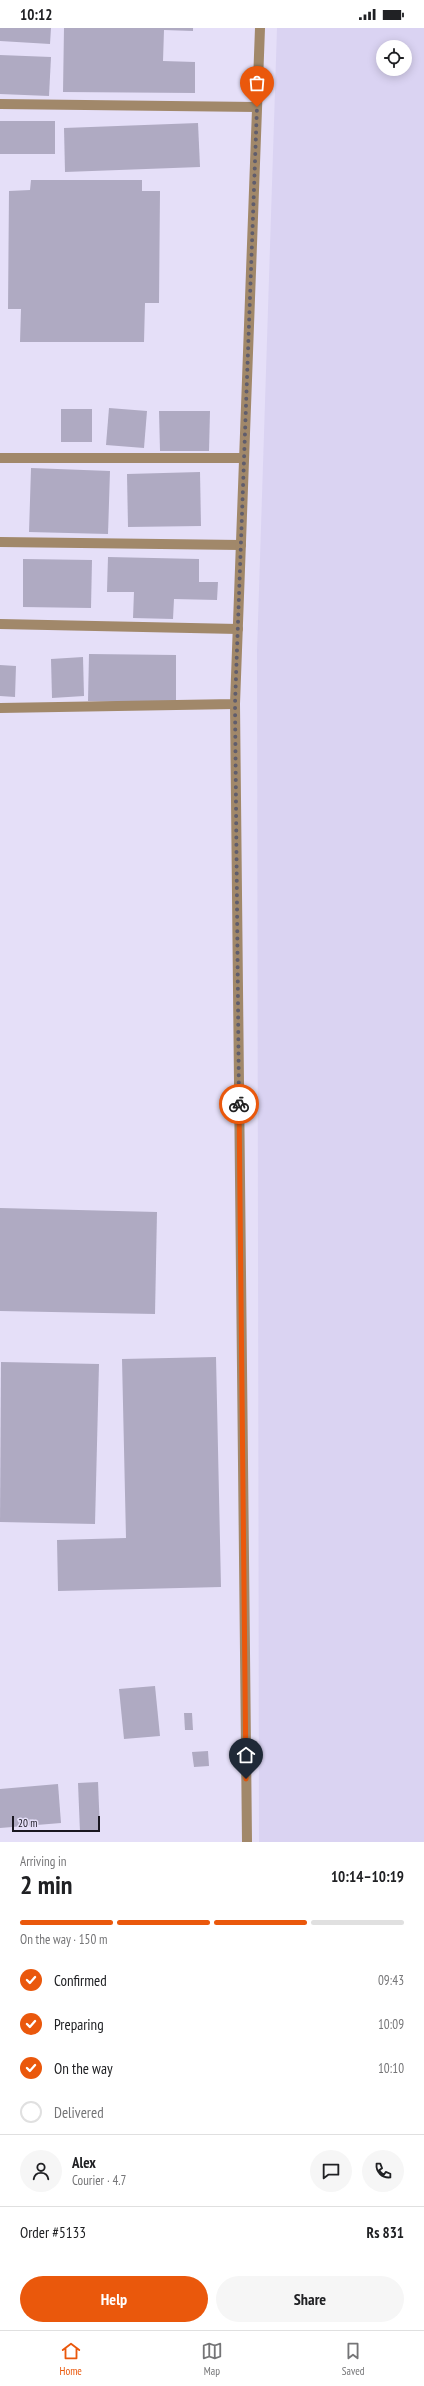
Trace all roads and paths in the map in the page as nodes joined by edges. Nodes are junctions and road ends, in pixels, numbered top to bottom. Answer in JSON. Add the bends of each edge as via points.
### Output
{"nodes":[{"id":1,"x":260,"y":28,"type":"edge"},
{"id":2,"x":0,"y":104,"type":"edge"},
{"id":3,"x":257,"y":107,"type":"junction"},
{"id":4,"x":0,"y":458,"type":"edge"},
{"id":5,"x":244,"y":458,"type":"junction"},
{"id":6,"x":0,"y":542,"type":"edge"},
{"id":7,"x":241,"y":545,"type":"junction"},
{"id":8,"x":0,"y":624,"type":"edge"},
{"id":9,"x":238,"y":629,"type":"junction"},
{"id":10,"x":235,"y":704,"type":"junction"},
{"id":11,"x":0,"y":708,"type":"edge"},
{"id":12,"x":247,"y":1842,"type":"edge"}],
"edges":[{"from":1,"to":3,"type":"street"},
{"from":2,"to":3,"type":"street"},
{"from":3,"to":5,"type":"street"},
{"from":4,"to":5,"type":"street"},
{"from":5,"to":7,"type":"street"},
{"from":6,"to":7,"type":"street"},
{"from":7,"to":9,"type":"street"},
{"from":8,"to":9,"type":"street"},
{"from":9,"to":10,"type":"street"},
{"from":10,"to":11,"type":"street"},
{"from":10,"to":12,"type":"street"}]}
